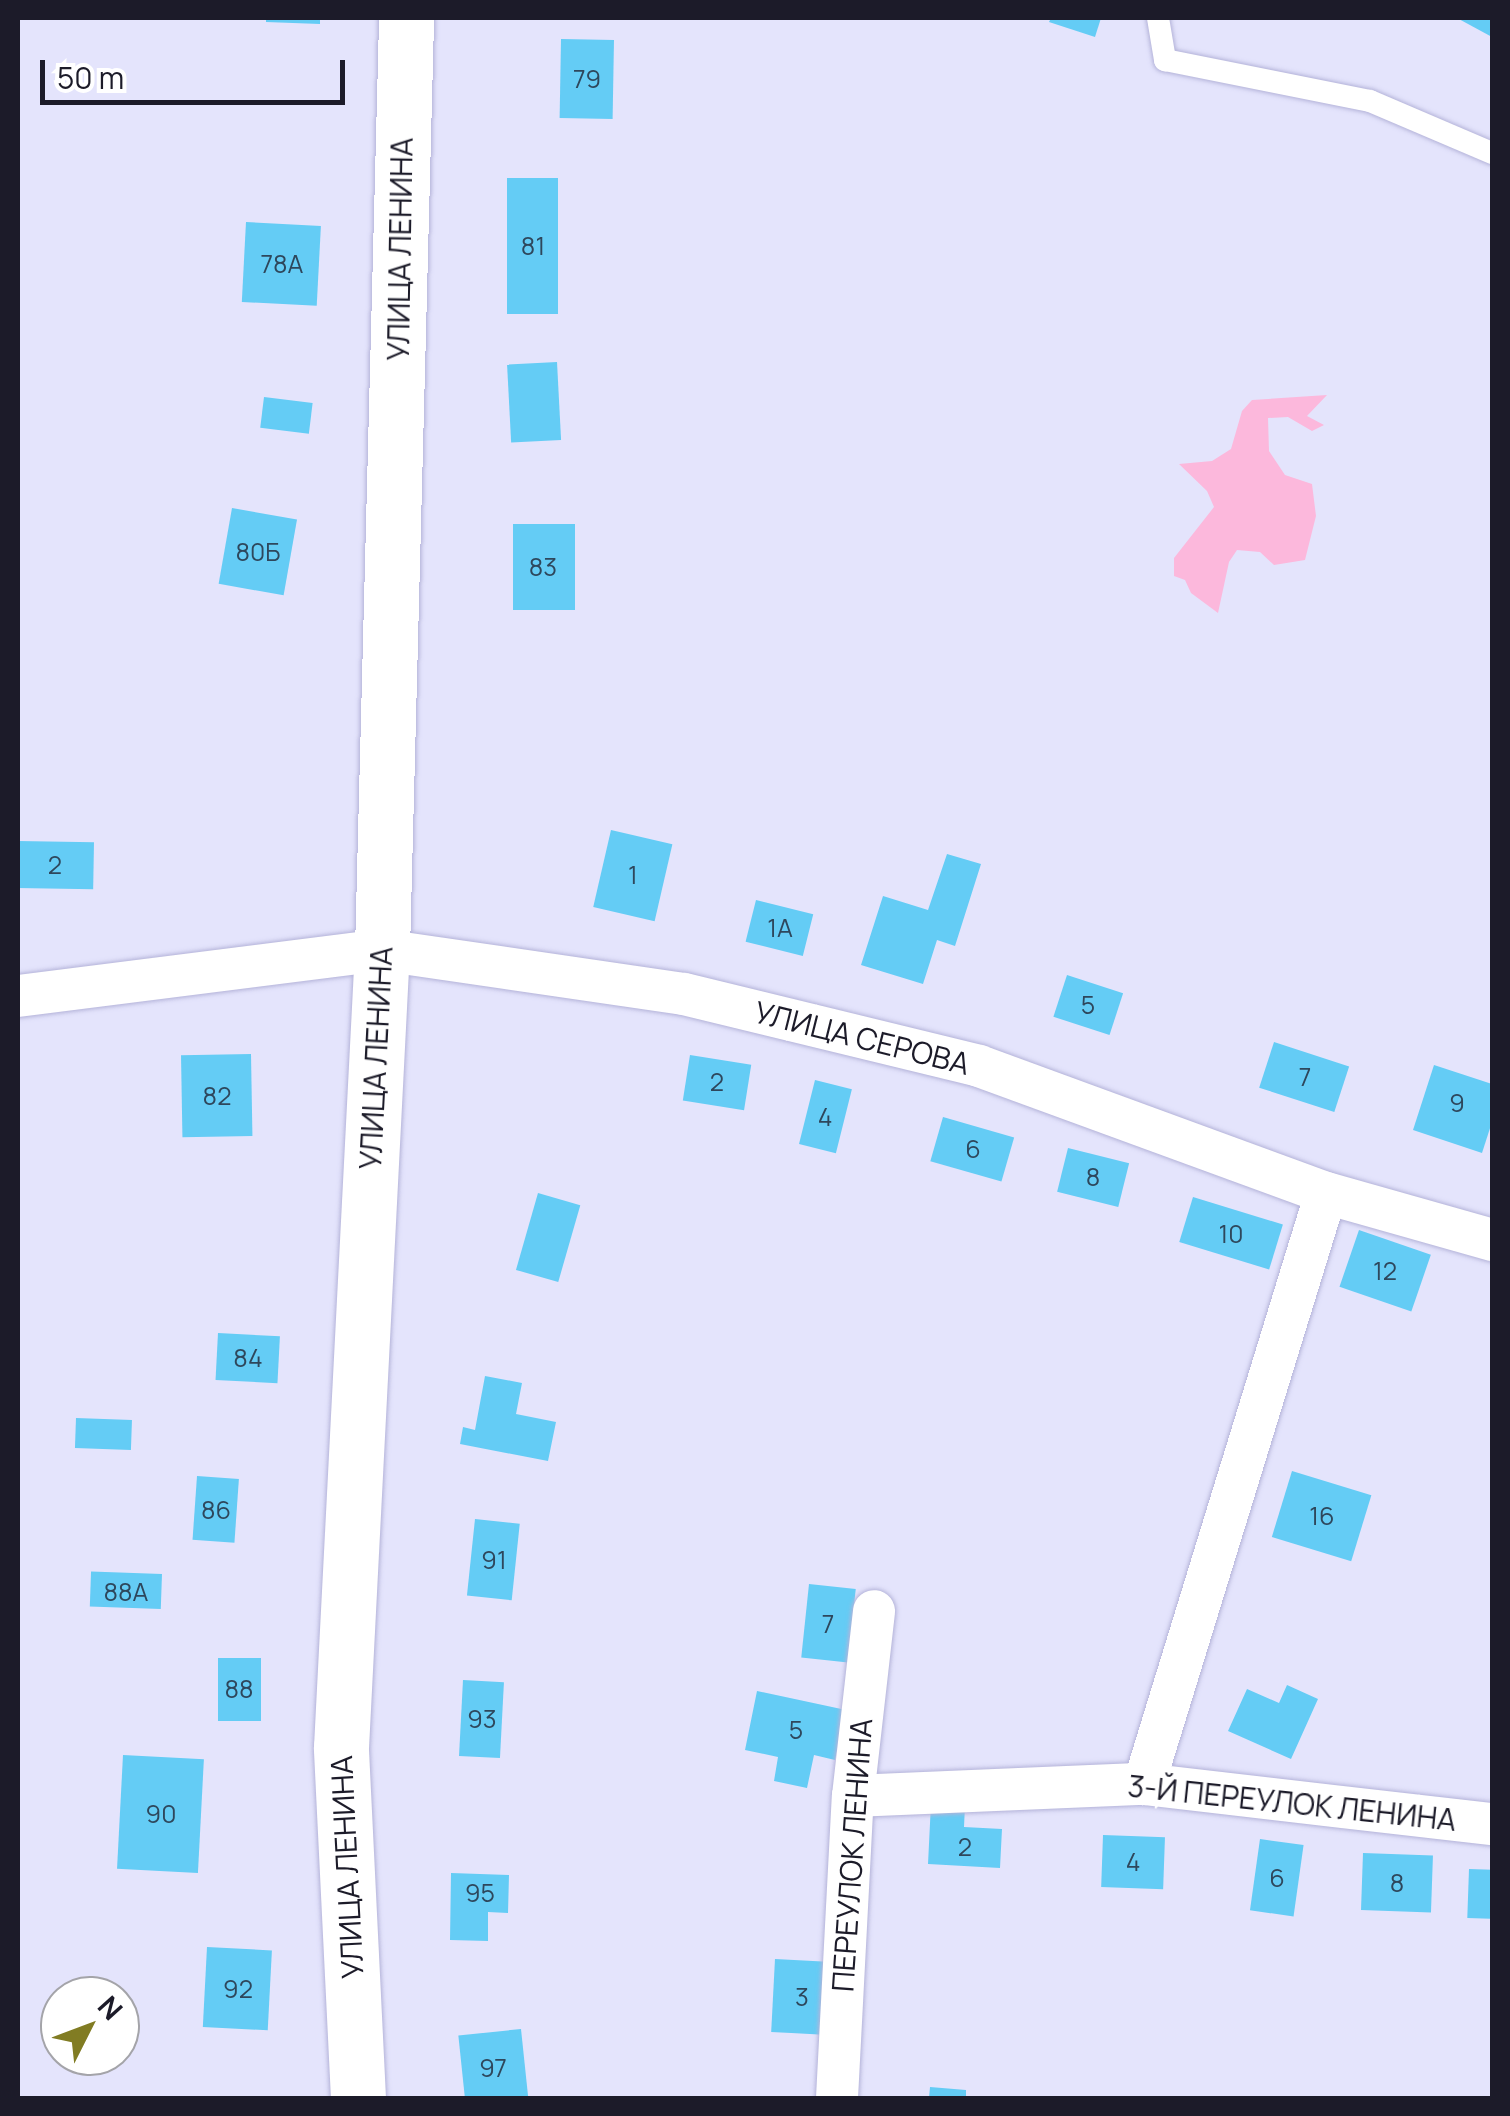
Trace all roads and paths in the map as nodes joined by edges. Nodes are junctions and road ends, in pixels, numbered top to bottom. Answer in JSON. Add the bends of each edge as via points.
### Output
{"nodes":[{"id":1,"x":406,"y":18,"type":"edge"},
{"id":2,"x":1158,"y":18,"type":"edge"},
{"id":3,"x":1492,"y":153,"type":"edge"},
{"id":4,"x":382,"y":950,"type":"junction"},
{"id":5,"x":18,"y":996,"type":"edge"},
{"id":6,"x":1326,"y":1193,"type":"junction"},
{"id":7,"x":1492,"y":1240,"type":"edge"},
{"id":8,"x":874,"y":1612,"type":"dead end"},
{"id":9,"x":1144,"y":1784,"type":"junction"},
{"id":10,"x":852,"y":1796,"type":"junction"},
{"id":11,"x":1492,"y":1824,"type":"edge"},
{"id":12,"x":358,"y":2098,"type":"edge"},
{"id":13,"x":836,"y":2098,"type":"edge"}],
"edges":[{"from":1,"to":4,"type":"main road","name":"УЛИЦА ЛЕНИНА"},
{"from":2,"to":3,"type":"lane","via":[[1165,60],[1370,101]]},
{"from":4,"to":5,"type":"street","name":"УЛИЦА СЕРОВА"},
{"from":4,"to":6,"type":"street","name":"УЛИЦА СЕРОВА","via":[[684,994],[979,1066]]},
{"from":4,"to":12,"type":"main road","name":"УЛИЦА ЛЕНИНА","via":[[341,1747]]},
{"from":6,"to":7,"type":"street","name":"УЛИЦА СЕРОВА"},
{"from":6,"to":9,"type":"street"},
{"from":8,"to":10,"type":"street","name":"ПЕРЕУЛОК ЛЕНИНА"},
{"from":9,"to":10,"type":"street","name":"3-Й ПЕРЕУЛОК ЛЕНИНА"},
{"from":9,"to":11,"type":"street","name":"3-Й ПЕРЕУЛОК ЛЕНИНА"},
{"from":10,"to":13,"type":"street","name":"ПЕРЕУЛОК ЛЕНИНА"}]}
